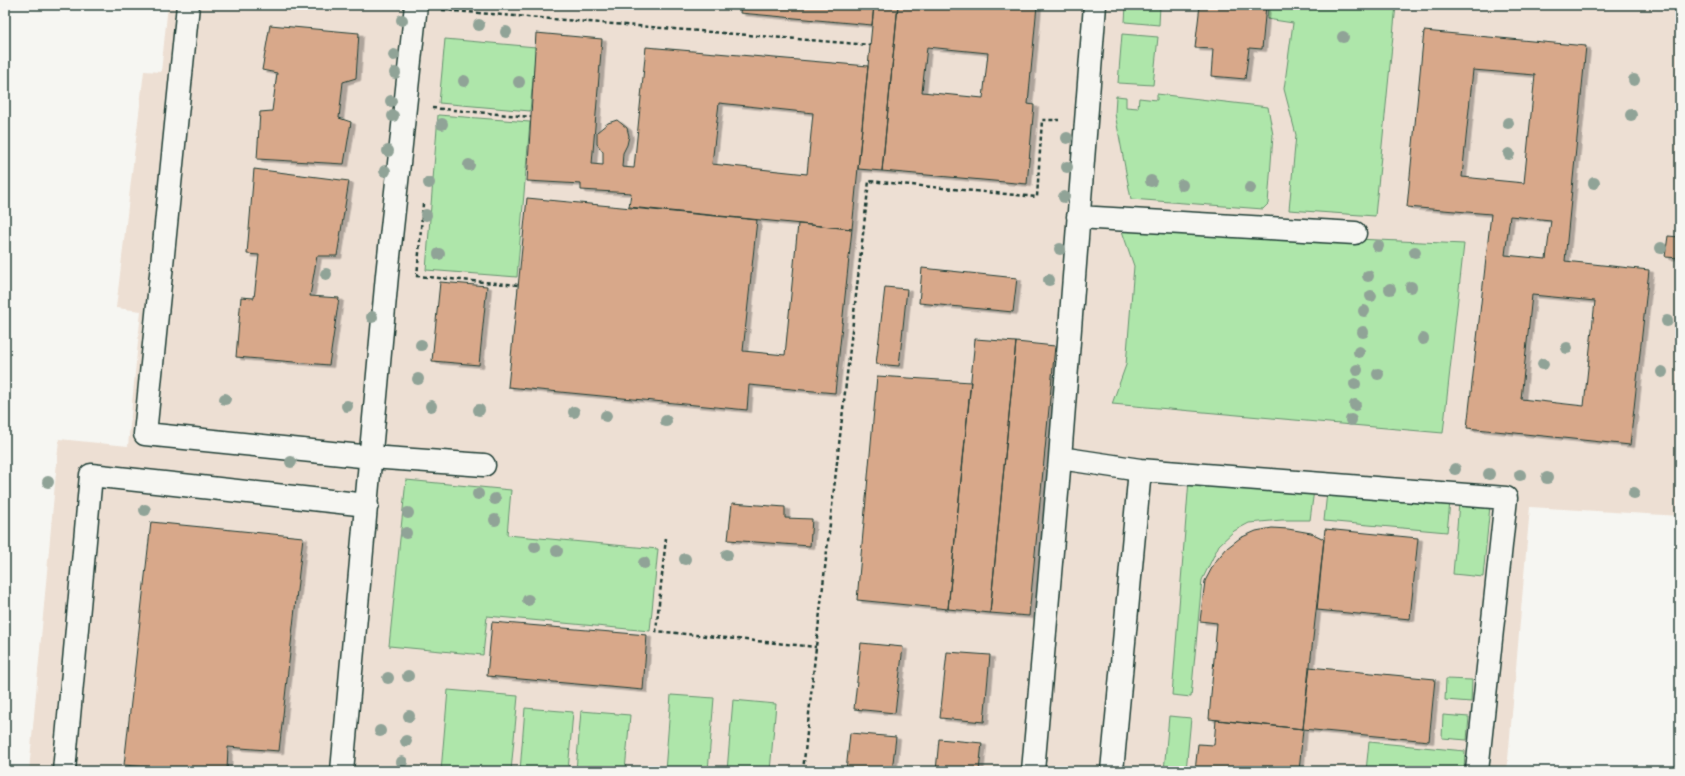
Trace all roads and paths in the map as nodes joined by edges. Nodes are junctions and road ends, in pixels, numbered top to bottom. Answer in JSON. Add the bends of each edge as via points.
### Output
{"nodes":[{"id":1,"x":188,"y":5,"type":"edge"},
{"id":2,"x":416,"y":5,"type":"edge"},
{"id":3,"x":1095,"y":5,"type":"edge"},
{"id":4,"x":442,"y":10,"type":"dead end"},
{"id":5,"x":870,"y":45,"type":"dead end"},
{"id":6,"x":432,"y":108,"type":"dead end"},
{"id":7,"x":531,"y":117,"type":"dead end"},
{"id":8,"x":1086,"y":120,"type":"junction"},
{"id":9,"x":1078,"y":217,"type":"junction"},
{"id":10,"x":1355,"y":233,"type":"dead end"},
{"id":11,"x":387,"y":275,"type":"junction"},
{"id":12,"x":518,"y":284,"type":"dead end"},
{"id":13,"x":371,"y":457,"type":"junction"},
{"id":14,"x":1060,"y":458,"type":"junction"},
{"id":15,"x":484,"y":465,"type":"dead end"},
{"id":16,"x":1140,"y":470,"type":"junction"},
{"id":17,"x":367,"y":505,"type":"junction"},
{"id":18,"x":666,"y":538,"type":"dead end"},
{"id":19,"x":816,"y":647,"type":"junction"},
{"id":20,"x":64,"y":771,"type":"edge"},
{"id":21,"x":342,"y":771,"type":"edge"},
{"id":22,"x":804,"y":771,"type":"edge"},
{"id":23,"x":1033,"y":771,"type":"edge"},
{"id":24,"x":1112,"y":771,"type":"edge"},
{"id":25,"x":1477,"y":771,"type":"edge"}],
"edges":[{"from":1,"to":13,"type":"street","via":[[145,434]]},
{"from":2,"to":11,"type":"street"},
{"from":3,"to":8,"type":"street"},
{"from":4,"to":5,"type":"path"},
{"from":6,"to":7,"type":"path"},
{"from":8,"to":9,"type":"street"},
{"from":8,"to":19,"type":"path","via":[[1042,120],[1037,197],[869,181]]},
{"from":9,"to":10,"type":"street"},
{"from":9,"to":14,"type":"street"},
{"from":11,"to":12,"type":"path"},
{"from":11,"to":13,"type":"street"},
{"from":13,"to":15,"type":"street"},
{"from":13,"to":17,"type":"street"},
{"from":14,"to":16,"type":"street"},
{"from":14,"to":23,"type":"street"},
{"from":16,"to":24,"type":"street"},
{"from":16,"to":25,"type":"street","via":[[1506,498]]},
{"from":17,"to":20,"type":"street","via":[[91,475]]},
{"from":17,"to":21,"type":"street"},
{"from":18,"to":19,"type":"path","via":[[656,631]]},
{"from":19,"to":22,"type":"path"}]}
